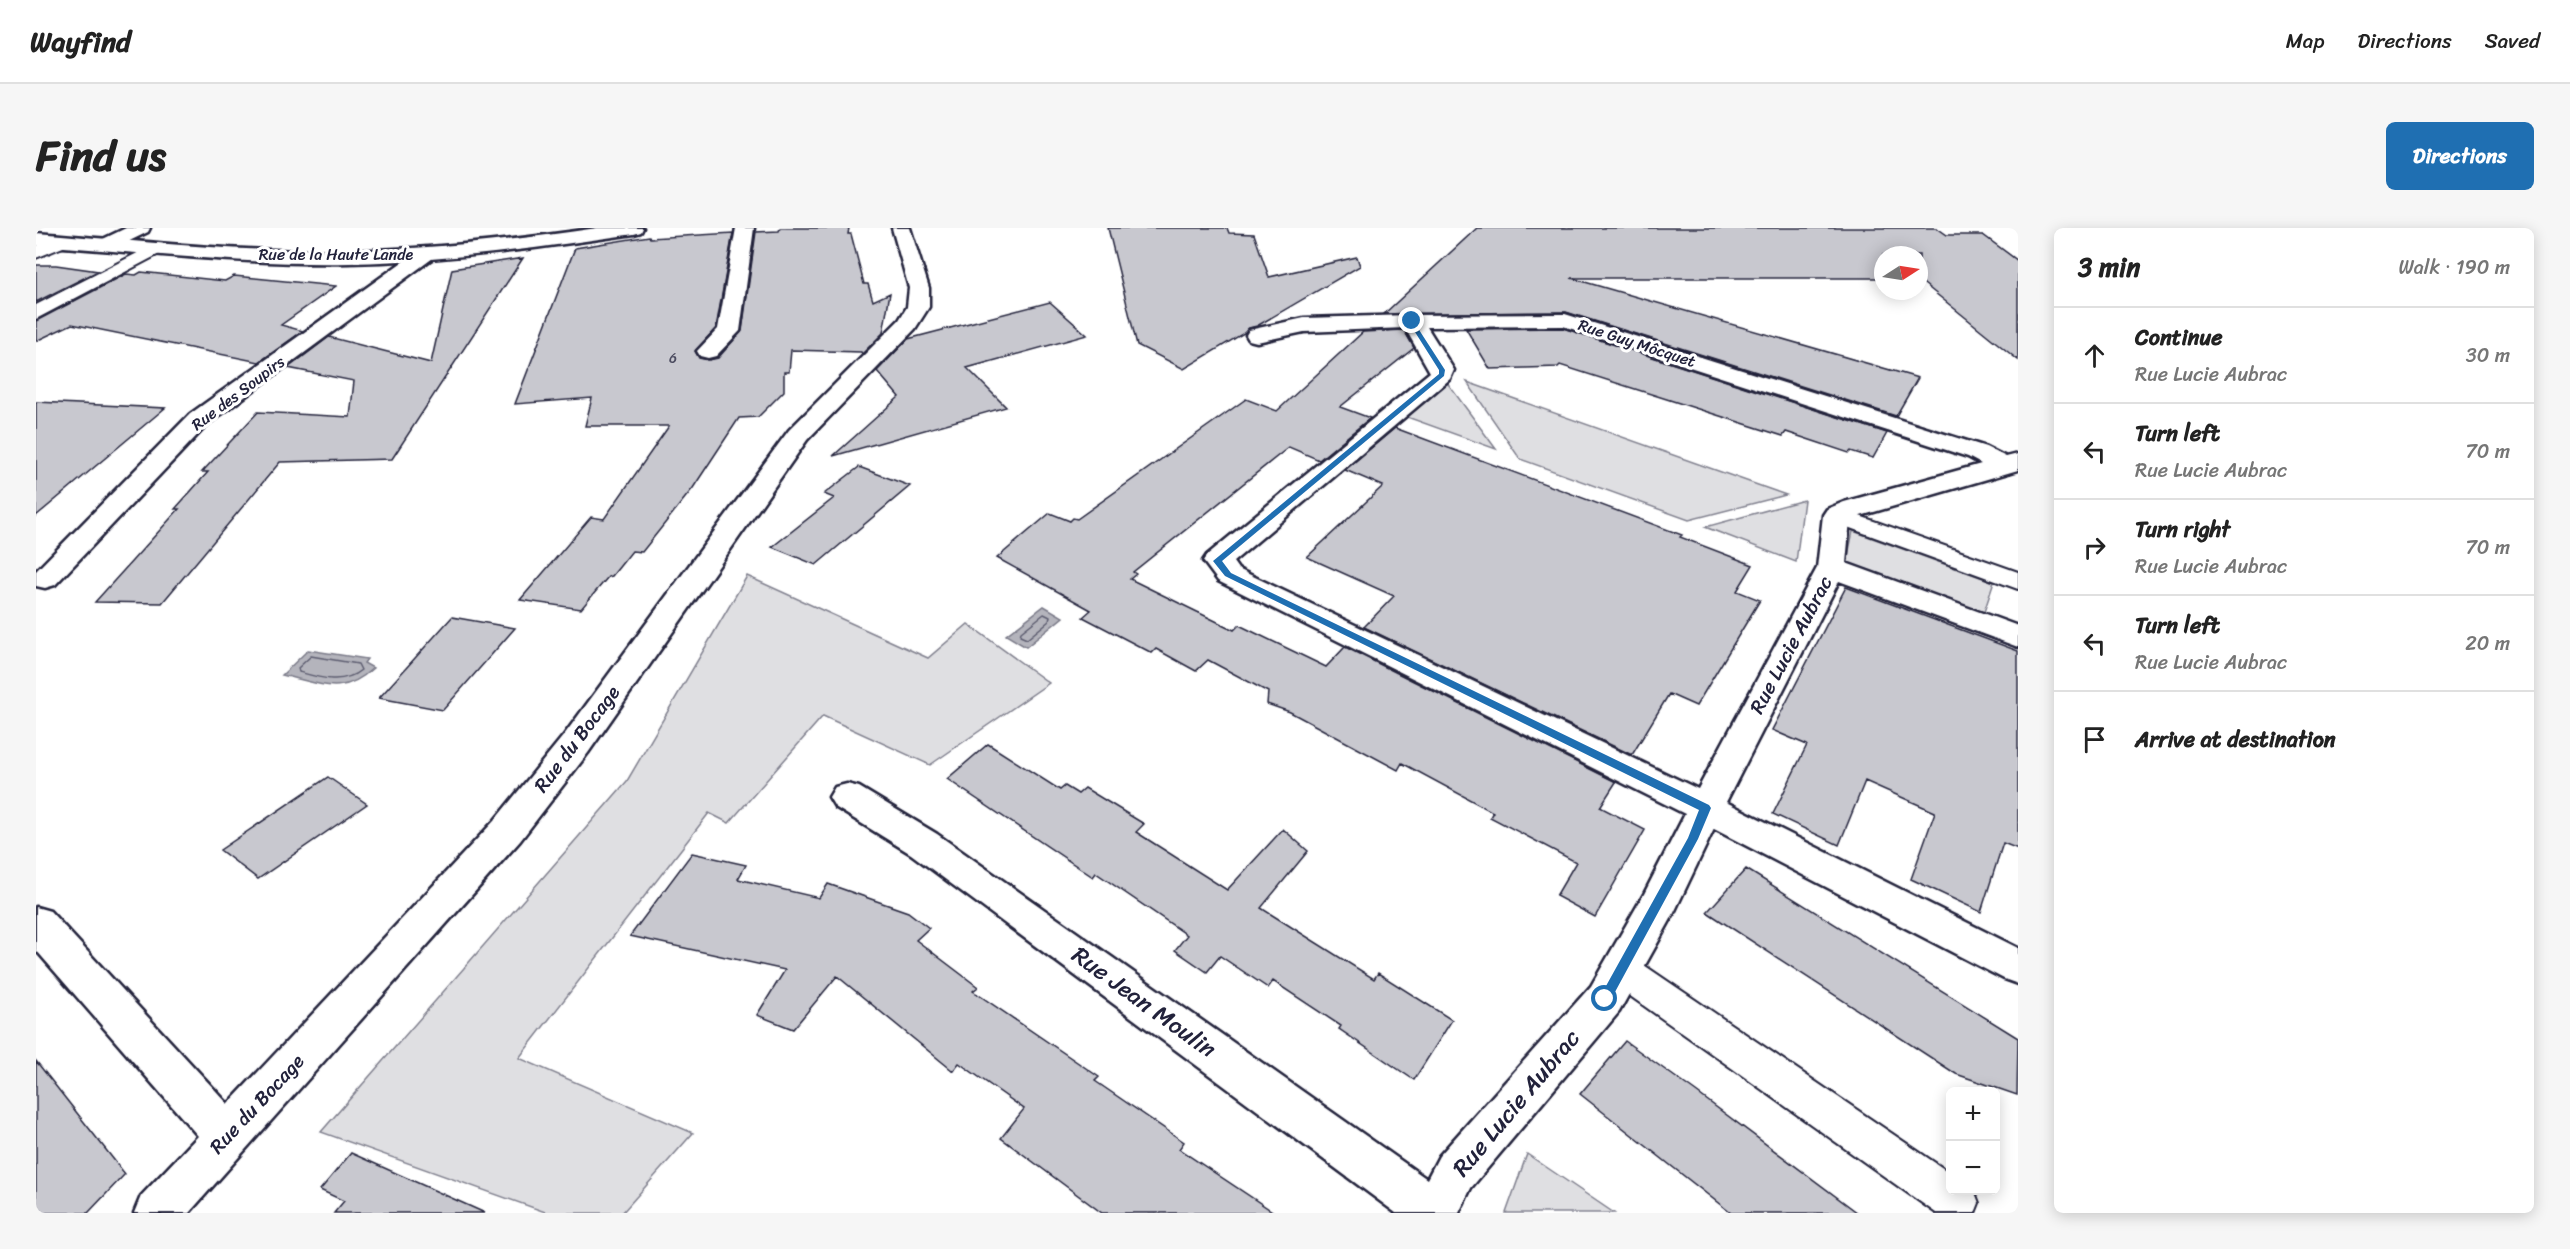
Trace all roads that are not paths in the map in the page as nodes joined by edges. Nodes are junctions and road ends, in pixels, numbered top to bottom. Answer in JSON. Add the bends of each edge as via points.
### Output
{"nodes":[{"id":1,"x":141,"y":228,"type":"edge"},
{"id":2,"x":634,"y":228,"type":"edge"},
{"id":3,"x":744,"y":228,"type":"edge"},
{"id":4,"x":901,"y":228,"type":"edge"},
{"id":5,"x":36,"y":239,"type":"edge"},
{"id":6,"x":62,"y":241,"type":"junction"},
{"id":7,"x":110,"y":243,"type":"junction"},
{"id":8,"x":157,"y":248,"type":"junction"},
{"id":9,"x":36,"y":253,"type":"edge"},
{"id":10,"x":426,"y":254,"type":"junction"},
{"id":11,"x":36,"y":313,"type":"edge"},
{"id":12,"x":1412,"y":321,"type":"junction"},
{"id":13,"x":1257,"y":335,"type":"dead end"},
{"id":14,"x":708,"y":351,"type":"dead end"},
{"id":15,"x":2010,"y":464,"type":"edge"},
{"id":16,"x":1837,"y":515,"type":"junction"},
{"id":17,"x":1831,"y":568,"type":"junction"},
{"id":18,"x":45,"y":579,"type":"dead end"},
{"id":19,"x":2018,"y":581,"type":"edge"},
{"id":20,"x":2018,"y":637,"type":"edge"},
{"id":21,"x":848,"y":797,"type":"dead end"},
{"id":22,"x":1705,"y":808,"type":"junction"},
{"id":23,"x":36,"y":923,"type":"edge"},
{"id":24,"x":2018,"y":967,"type":"edge"},
{"id":25,"x":1622,"y":970,"type":"junction"},
{"id":26,"x":227,"y":1135,"type":"junction"},
{"id":27,"x":1958,"y":1203,"type":"dead end"},
{"id":28,"x":1435,"y":1212,"type":"edge"},
{"id":29,"x":158,"y":1213,"type":"edge"}],
"edges":[{"from":1,"to":7,"type":"street"},
{"from":2,"to":10,"type":"street","name":"Rue de la Haute Lande"},
{"from":3,"to":14,"type":"street","via":[[729,331]]},
{"from":4,"to":26,"type":"street","name":"Rue du Bocage","via":[[919,288],[918,307],[907,324],[798,435],[576,744],[507,831]]},
{"from":5,"to":6,"type":"street","name":"Rue de la Haute Lande"},
{"from":6,"to":7,"type":"street","name":"Rue de la Haute Lande"},
{"from":6,"to":9,"type":"lane"},
{"from":7,"to":8,"type":"street","name":"Rue de la Haute Lande"},
{"from":8,"to":10,"type":"street","name":"Rue de la Haute Lande","via":[[308,257]]},
{"from":8,"to":11,"type":"lane"},
{"from":10,"to":18,"type":"street","name":"Rue des Soupirs","via":[[199,419]]},
{"from":12,"to":13,"type":"street","name":"Rue Guy Môcquet","via":[[1304,325]]},
{"from":12,"to":15,"type":"street","name":"Rue Guy Môcquet","via":[[1565,320]]},
{"from":12,"to":22,"type":"street","via":[[1442,374],[1217,561],[1228,574]]},
{"from":15,"to":16,"type":"street"},
{"from":16,"to":17,"type":"street","name":"Rue Lucie Aubrac"},
{"from":16,"to":19,"type":"lane"},
{"from":17,"to":20,"type":"street"},
{"from":17,"to":22,"type":"street","name":"Rue Lucie Aubrac"},
{"from":21,"to":28,"type":"street","name":"Rue Jean Moulin","via":[[924,844]]},
{"from":22,"to":24,"type":"street"},
{"from":22,"to":25,"type":"street","name":"Rue Lucie Aubrac","via":[[1693,839]]},
{"from":23,"to":26,"type":"street"},
{"from":25,"to":27,"type":"lane"},
{"from":25,"to":28,"type":"street","name":"Rue Lucie Aubrac","via":[[1605,999],[1455,1172]]},
{"from":26,"to":29,"type":"street","name":"Rue du Bocage"}]}
